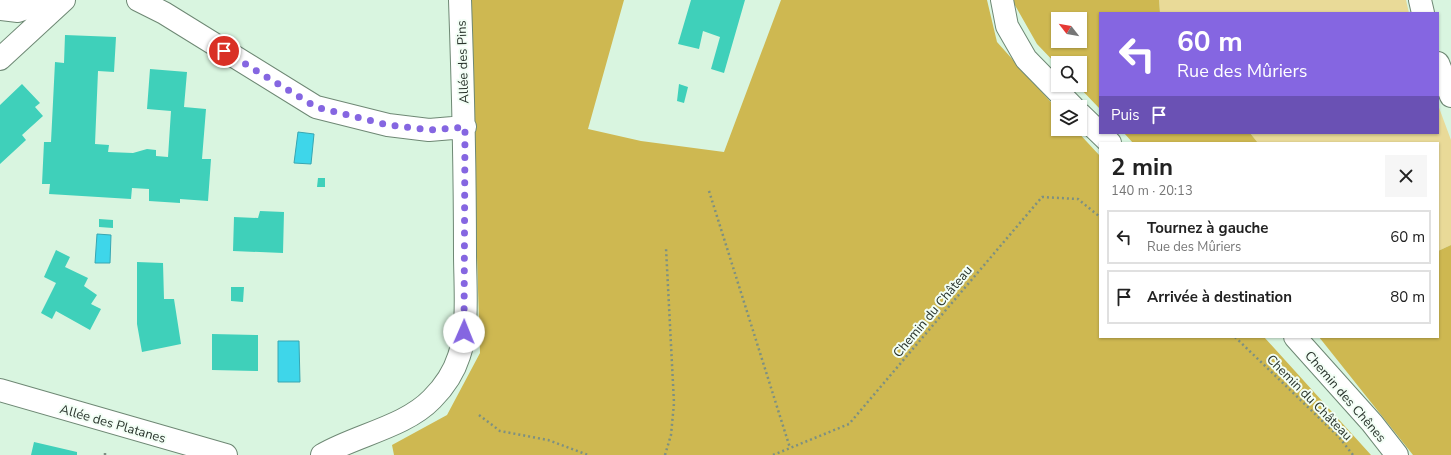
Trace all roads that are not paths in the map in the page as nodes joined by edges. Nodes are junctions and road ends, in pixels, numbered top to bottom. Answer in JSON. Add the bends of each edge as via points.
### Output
{"nodes":[{"id":1,"x":48,"y":0,"type":"edge"},
{"id":2,"x":64,"y":0,"type":"edge"},
{"id":3,"x":138,"y":0,"type":"edge"},
{"id":4,"x":460,"y":0,"type":"edge"},
{"id":5,"x":1002,"y":0,"type":"edge"},
{"id":6,"x":1420,"y":0,"type":"edge"},
{"id":7,"x":0,"y":9,"type":"edge"},
{"id":8,"x":1423,"y":12,"type":"edge"},
{"id":9,"x":0,"y":59,"type":"edge"},
{"id":10,"x":1439,"y":66,"type":"edge"},
{"id":11,"x":1451,"y":96,"type":"edge"},
{"id":12,"x":1066,"y":100,"type":"edge"},
{"id":13,"x":1087,"y":121,"type":"edge"},
{"id":14,"x":465,"y":127,"type":"junction"},
{"id":15,"x":1099,"y":132,"type":"edge"},
{"id":16,"x":1101,"y":134,"type":"edge"},
{"id":17,"x":1109,"y":142,"type":"edge"},
{"id":18,"x":1296,"y":338,"type":"edge"},
{"id":19,"x":0,"y":390,"type":"edge"},
{"id":20,"x":218,"y":454,"type":"edge"},
{"id":21,"x":322,"y":455,"type":"edge"},
{"id":22,"x":1397,"y":455,"type":"edge"}],
"edges":[{"from":1,"to":7,"type":"street","via":[[18,11]]},
{"from":2,"to":9,"type":"street"},
{"from":3,"to":14,"type":"street","via":[[164,13],[316,107],[388,125],[430,130]]},
{"from":4,"to":14,"type":"street","name":"Allée des Pins"},
{"from":5,"to":12,"type":"street","via":[[1007,26],[1026,59]]},
{"from":6,"to":8,"type":"street"},
{"from":10,"to":11,"type":"street"},
{"from":13,"to":15,"type":"street"},
{"from":14,"to":21,"type":"street","name":"Allée des Pins","via":[[465,298],[460,356],[449,378],[420,410]]},
{"from":16,"to":17,"type":"street"},
{"from":18,"to":22,"type":"street","name":"Chemin des Chênes","via":[[1372,423]]},
{"from":19,"to":20,"type":"street","name":"Allée des Platanes"}]}
